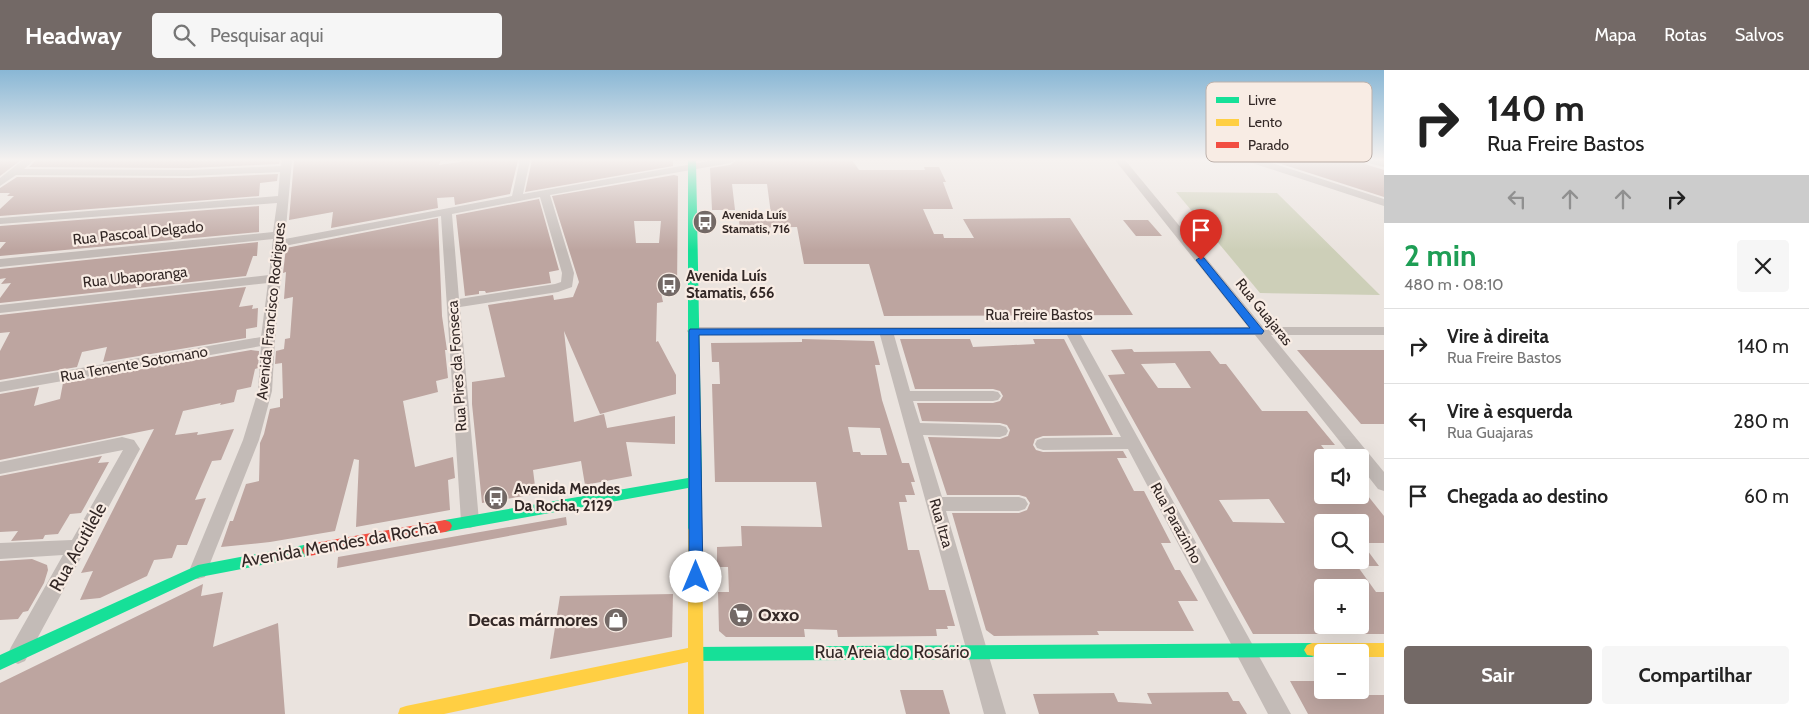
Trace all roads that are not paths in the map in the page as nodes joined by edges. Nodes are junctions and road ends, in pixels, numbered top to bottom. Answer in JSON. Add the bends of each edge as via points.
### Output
{"nodes":[{"id":1,"x":284,"y":190,"type":"edge"},
{"id":2,"x":519,"y":190,"type":"edge"},
{"id":3,"x":559,"y":190,"type":"edge"},
{"id":4,"x":692,"y":190,"type":"edge"},
{"id":5,"x":1144,"y":190,"type":"edge"},
{"id":6,"x":1347,"y":190,"type":"edge"},
{"id":7,"x":544,"y":193,"type":"junction"},
{"id":8,"x":517,"y":198,"type":"junction"},
{"id":9,"x":283,"y":199,"type":"junction"},
{"id":10,"x":1384,"y":202,"type":"edge"},
{"id":11,"x":446,"y":211,"type":"junction"},
{"id":12,"x":0,"y":220,"type":"edge"},
{"id":13,"x":279,"y":240,"type":"junction"},
{"id":14,"x":0,"y":263,"type":"edge"},
{"id":15,"x":274,"y":278,"type":"junction"},
{"id":16,"x":452,"y":304,"type":"junction"},
{"id":17,"x":0,"y":309,"type":"edge"},
{"id":18,"x":694,"y":331,"type":"junction"},
{"id":19,"x":1072,"y":331,"type":"junction"},
{"id":20,"x":1258,"y":331,"type":"junction"},
{"id":21,"x":1384,"y":331,"type":"edge"},
{"id":22,"x":886,"y":332,"type":"junction"},
{"id":23,"x":268,"y":340,"type":"junction"},
{"id":24,"x":0,"y":387,"type":"edge"},
{"id":25,"x":904,"y":396,"type":"junction"},
{"id":26,"x":993,"y":396,"type":"dead end"},
{"id":27,"x":914,"y":429,"type":"junction"},
{"id":28,"x":1000,"y":431,"type":"dead end"},
{"id":29,"x":1132,"y":443,"type":"junction"},
{"id":30,"x":1043,"y":444,"type":"dead end"},
{"id":31,"x":0,"y":468,"type":"edge"},
{"id":32,"x":696,"y":482,"type":"junction"},
{"id":33,"x":1384,"y":484,"type":"edge"},
{"id":34,"x":935,"y":504,"type":"junction"},
{"id":35,"x":1019,"y":504,"type":"dead end"},
{"id":36,"x":470,"y":521,"type":"junction"},
{"id":37,"x":78,"y":547,"type":"junction"},
{"id":38,"x":0,"y":551,"type":"edge"},
{"id":39,"x":198,"y":571,"type":"junction"},
{"id":40,"x":1245,"y":650,"type":"junction"},
{"id":41,"x":1384,"y":650,"type":"edge"},
{"id":42,"x":978,"y":652,"type":"junction"},
{"id":43,"x":696,"y":653,"type":"junction"},
{"id":44,"x":18,"y":655,"type":"junction"},
{"id":45,"x":0,"y":664,"type":"edge"},
{"id":46,"x":406,"y":714,"type":"edge"},
{"id":47,"x":696,"y":714,"type":"edge"},
{"id":48,"x":995,"y":714,"type":"edge"},
{"id":49,"x":1280,"y":714,"type":"edge"}],
"edges":[{"from":1,"to":9,"type":"street","name":"Avenida Francisco Rodrigues"},
{"from":2,"to":8,"type":"street"},
{"from":3,"to":7,"type":"street","name":"Rua Pascoal Delgado"},
{"from":4,"to":18,"type":"street"},
{"from":5,"to":20,"type":"street","name":"Rua Guajaras"},
{"from":6,"to":10,"type":"street"},
{"from":7,"to":8,"type":"street","name":"Rua Pascoal Delgado"},
{"from":7,"to":16,"type":"street","via":[[568,273],[567,284]]},
{"from":8,"to":11,"type":"street","name":"Rua Pascoal Delgado"},
{"from":9,"to":12,"type":"street"},
{"from":9,"to":13,"type":"street","name":"Avenida Francisco Rodrigues"},
{"from":11,"to":13,"type":"street","name":"Rua Pascoal Delgado"},
{"from":11,"to":16,"type":"street","name":"Rua Pires da Fonseca"},
{"from":13,"to":14,"type":"street","name":"Rua Pascoal Delgado"},
{"from":13,"to":15,"type":"street","name":"Avenida Francisco Rodrigues"},
{"from":15,"to":17,"type":"street","name":"Rua Ubaporanga"},
{"from":15,"to":23,"type":"street","name":"Avenida Francisco Rodrigues"},
{"from":16,"to":36,"type":"street","name":"Rua Pires da Fonseca"},
{"from":18,"to":22,"type":"street","name":"Rua Freire Bastos"},
{"from":18,"to":32,"type":"street"},
{"from":19,"to":20,"type":"street","name":"Rua Freire Bastos"},
{"from":19,"to":22,"type":"street","name":"Rua Freire Bastos"},
{"from":19,"to":29,"type":"street","name":"Rua Parazinho"},
{"from":20,"to":21,"type":"street","name":"Rua Freire Bastos"},
{"from":20,"to":33,"type":"street","name":"Rua Guajaras"},
{"from":22,"to":25,"type":"street","name":"Rua Itza"},
{"from":23,"to":24,"type":"street","name":"Rua Tenente Sotomano"},
{"from":23,"to":39,"type":"street","name":"Avenida Francisco Rodrigues","via":[[265,391],[251,440]]},
{"from":25,"to":26,"type":"street"},
{"from":25,"to":27,"type":"street","name":"Rua Itza"},
{"from":27,"to":28,"type":"street"},
{"from":27,"to":34,"type":"street","name":"Rua Itza"},
{"from":29,"to":30,"type":"street"},
{"from":29,"to":40,"type":"street","name":"Rua Parazinho"},
{"from":31,"to":37,"type":"street","name":"Rua Acutilele","via":[[122,443],[131,446],[128,458]]},
{"from":32,"to":36,"type":"street","name":"Avenida Mendes da Rocha"},
{"from":32,"to":43,"type":"street"},
{"from":34,"to":35,"type":"street"},
{"from":34,"to":42,"type":"street","name":"Rua Itza"},
{"from":36,"to":39,"type":"street","name":"Avenida Mendes da Rocha"},
{"from":37,"to":38,"type":"street"},
{"from":37,"to":44,"type":"street","name":"Rua Acutilele"},
{"from":39,"to":44,"type":"street","name":"Avenida Mendes da Rocha"},
{"from":40,"to":41,"type":"street","name":"Rua Areia do Rosário"},
{"from":40,"to":42,"type":"street","name":"Rua Areia do Rosário"},
{"from":40,"to":49,"type":"street","name":"Rua Parazinho"},
{"from":42,"to":43,"type":"street","name":"Rua Areia do Rosário"},
{"from":42,"to":48,"type":"street","name":"Rua Itza"},
{"from":43,"to":46,"type":"street","name":"Rua Areia do Rosário"},
{"from":43,"to":47,"type":"street"},
{"from":44,"to":45,"type":"street","name":"Avenida Mendes da Rocha"}]}
